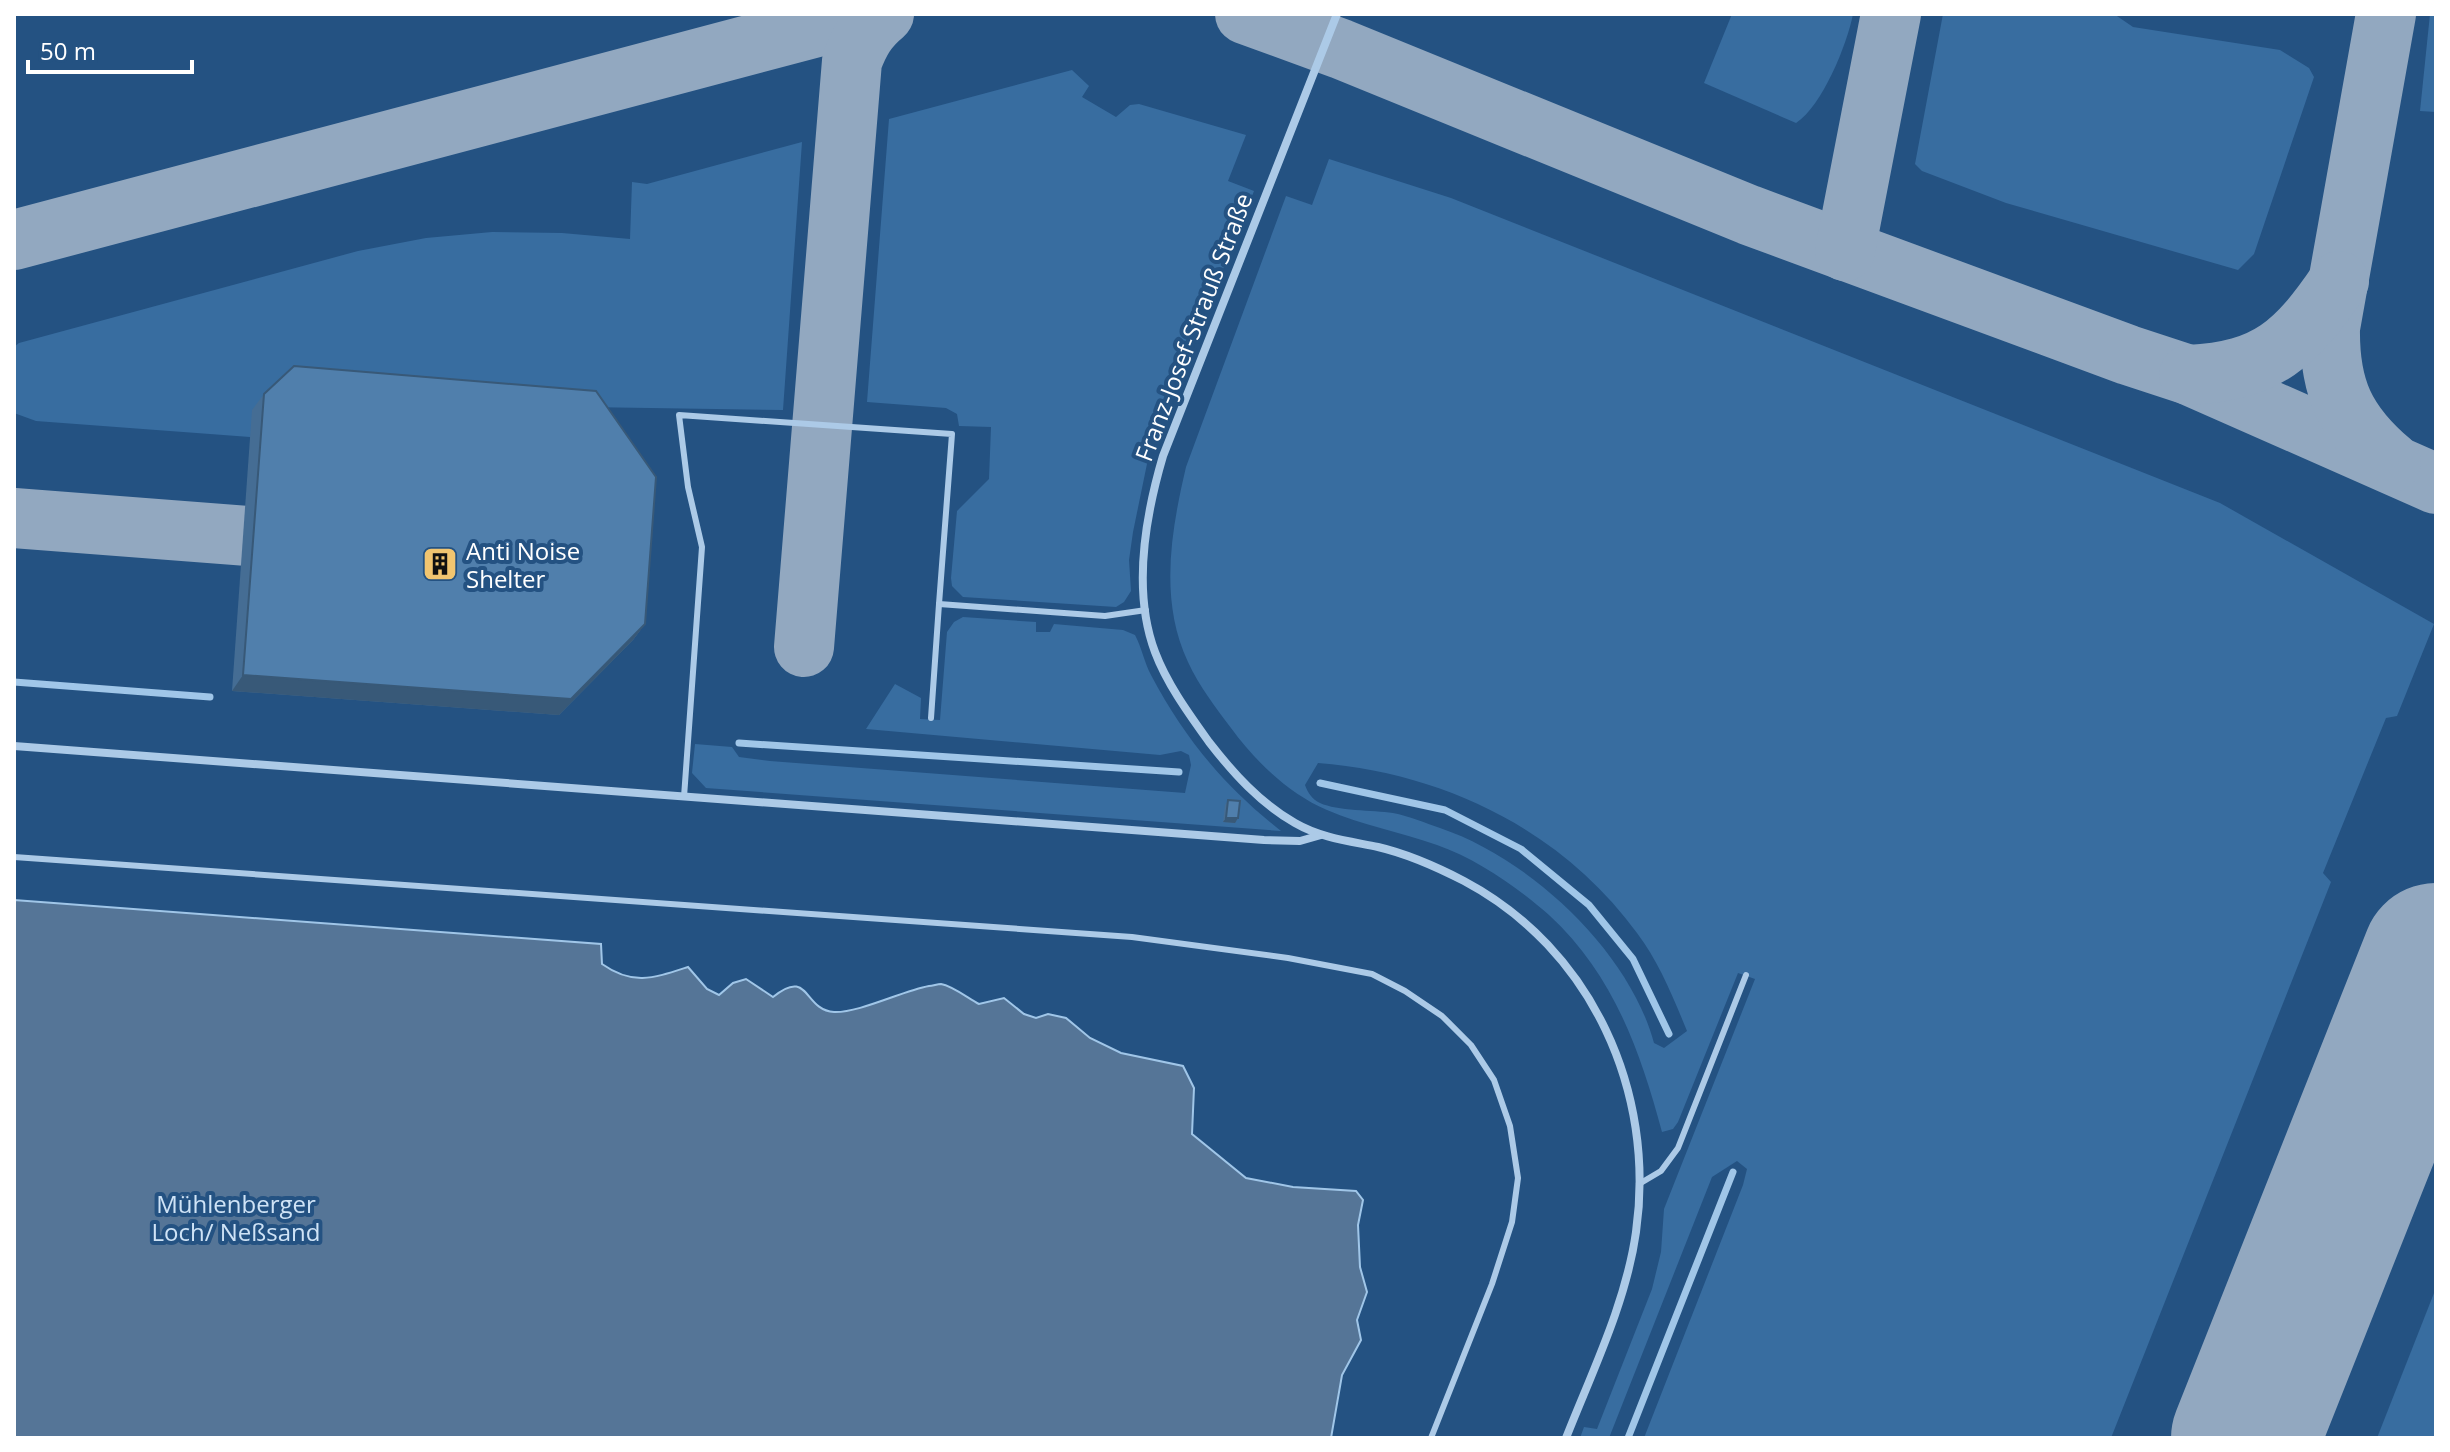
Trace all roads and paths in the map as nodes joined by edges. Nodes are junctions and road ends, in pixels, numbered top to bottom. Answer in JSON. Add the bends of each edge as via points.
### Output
{"nodes":[{"id":1,"x":1337,"y":14,"type":"edge"},
{"id":2,"x":939,"y":604,"type":"junction"},
{"id":3,"x":1146,"y":610,"type":"junction"},
{"id":4,"x":931,"y":718,"type":"dead end"},
{"id":5,"x":14,"y":746,"type":"edge"},
{"id":6,"x":684,"y":797,"type":"junction"},
{"id":7,"x":1322,"y":835,"type":"junction"},
{"id":8,"x":14,"y":857,"type":"edge"},
{"id":9,"x":1746,"y":975,"type":"dead end"},
{"id":10,"x":1639,"y":1184,"type":"junction"},
{"id":11,"x":1431,"y":1438,"type":"edge"},
{"id":12,"x":1566,"y":1438,"type":"edge"}],
"edges":[{"from":1,"to":3,"type":"street","name":"Franz-Josef-Strauß Straße","via":[[1163,456],[1144,550]]},
{"from":2,"to":3,"type":"lane","via":[[1105,616]]},
{"from":2,"to":4,"type":"lane"},
{"from":2,"to":6,"type":"lane","via":[[952,434],[679,415],[702,547]]},
{"from":3,"to":7,"type":"street","name":"Franz-Josef-Strauß Straße","via":[[1164,672],[1223,760],[1280,814]]},
{"from":5,"to":6,"type":"street"},
{"from":6,"to":7,"type":"street","via":[[1264,840],[1300,841]]},
{"from":7,"to":10,"type":"street","via":[[1395,852],[1466,882],[1506,908],[1560,959],[1601,1019],[1619,1060],[1636,1124]]},
{"from":8,"to":11,"type":"lane","via":[[1132,937],[1372,974],[1442,1016],[1471,1045],[1494,1080],[1510,1126],[1518,1178],[1512,1222],[1492,1284]]},
{"from":9,"to":10,"type":"lane","via":[[1678,1148],[1661,1171]]},
{"from":10,"to":12,"type":"street","via":[[1626,1273]]}]}
